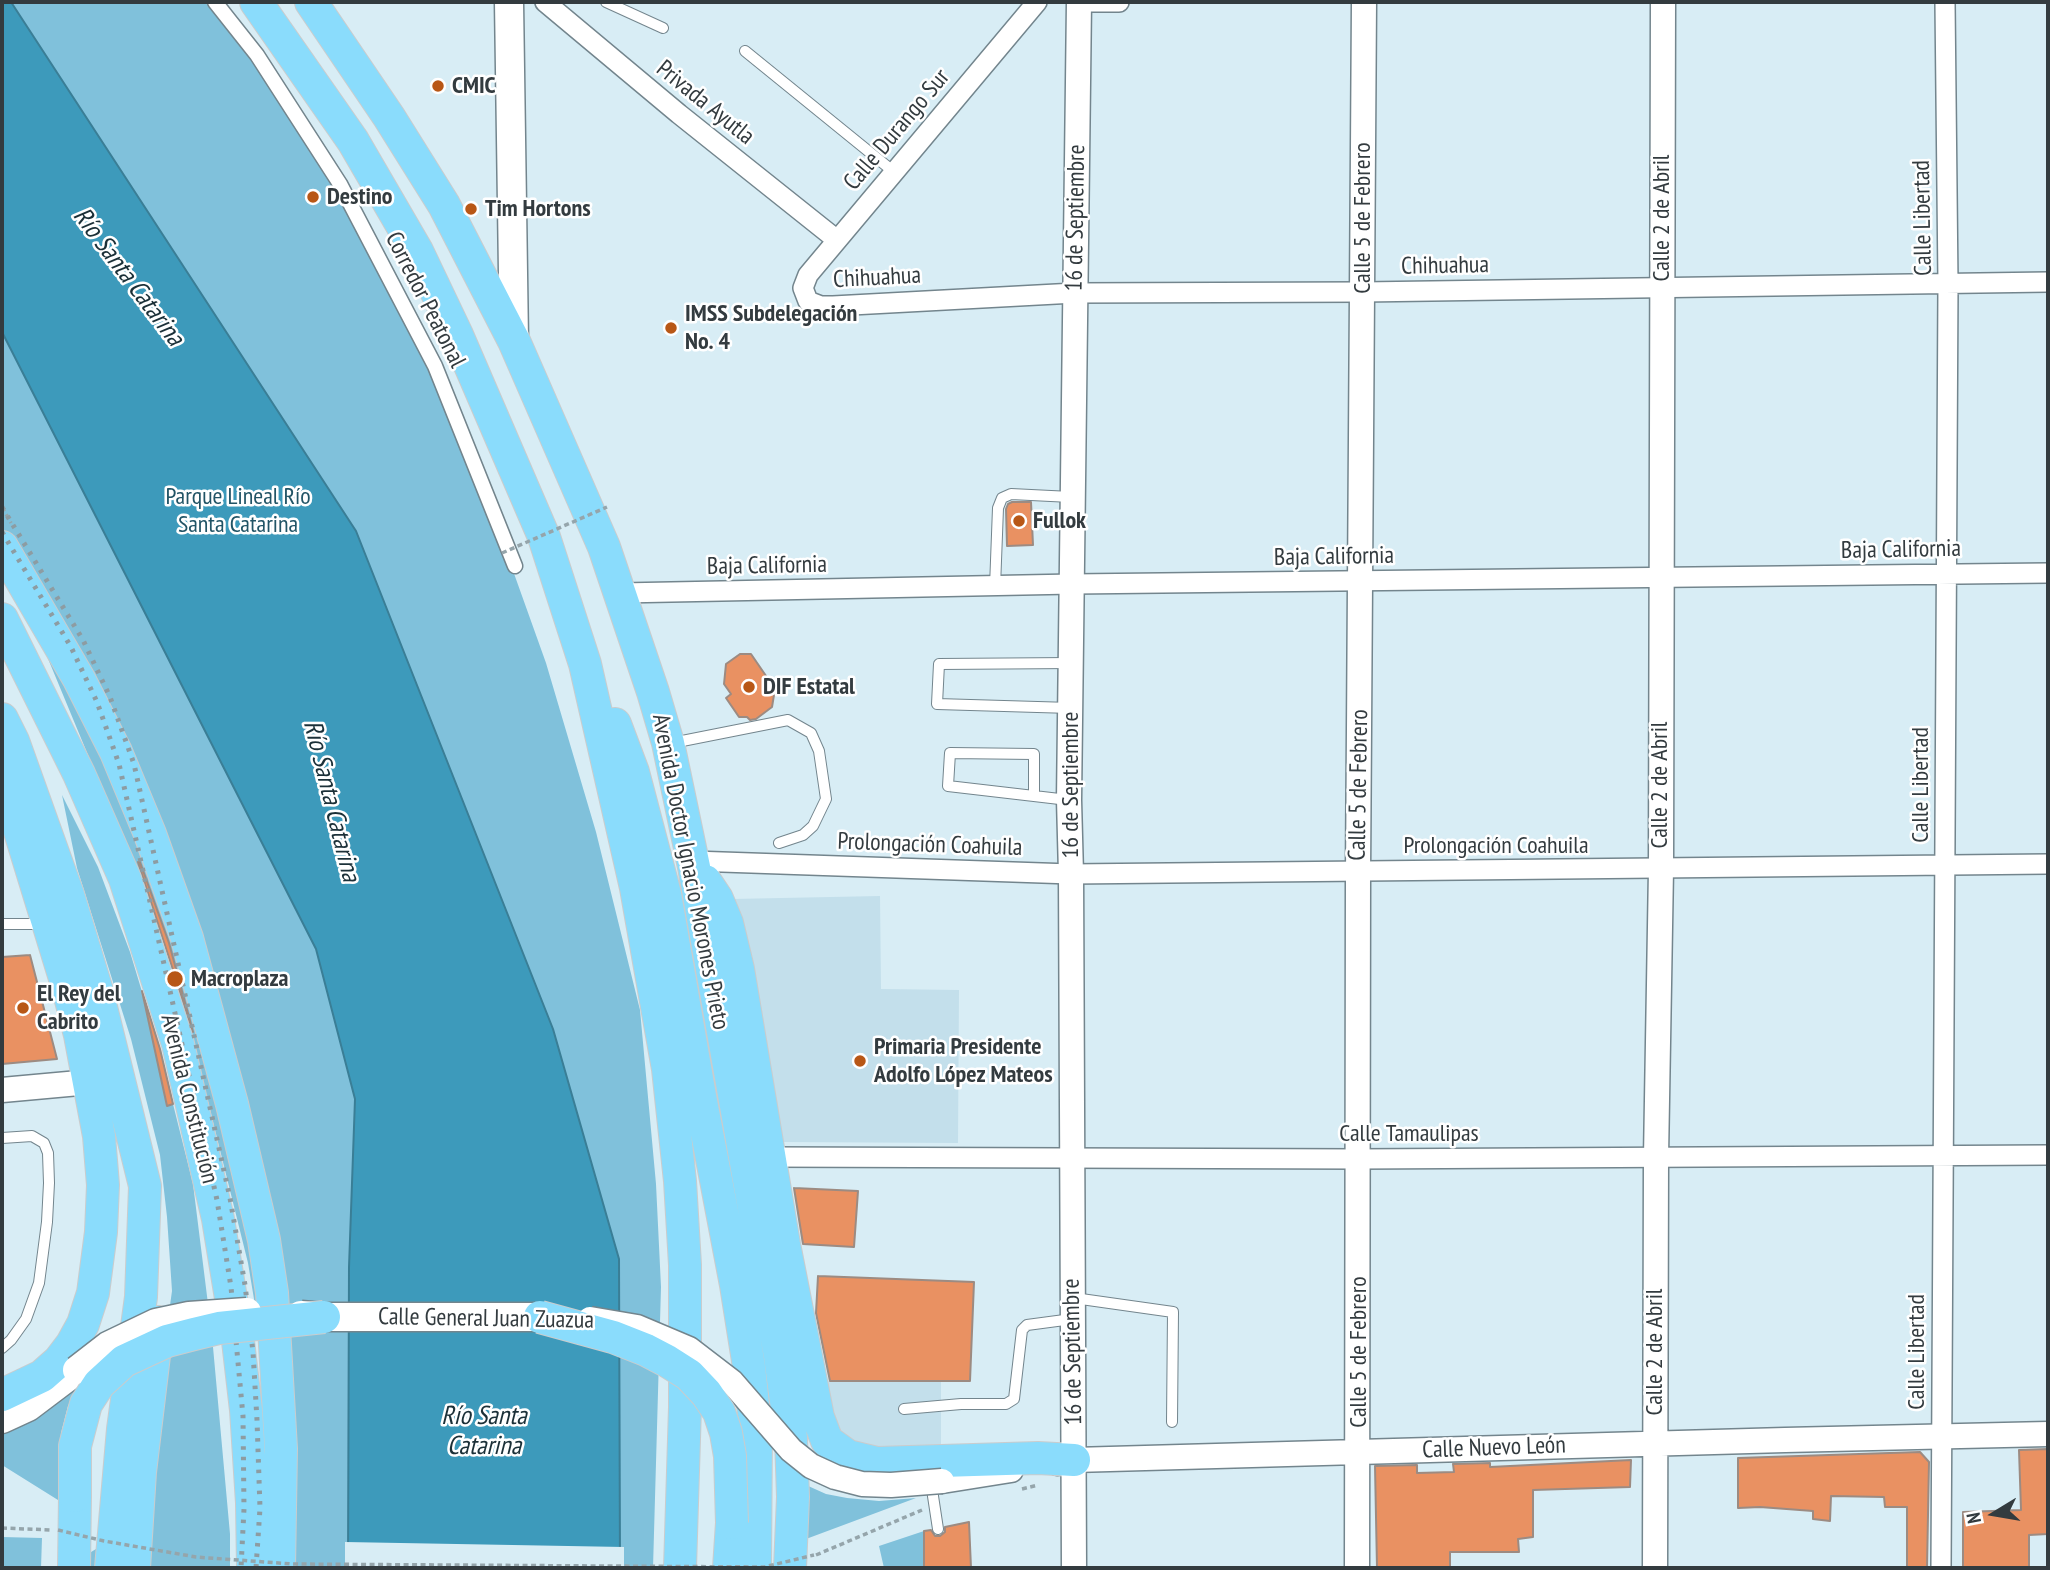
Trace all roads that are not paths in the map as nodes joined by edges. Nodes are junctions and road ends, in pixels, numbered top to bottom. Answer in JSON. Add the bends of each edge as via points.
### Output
{"nodes":[{"id":1,"x":215,"y":2,"type":"edge"},
{"id":2,"x":256,"y":2,"type":"edge"},
{"id":3,"x":311,"y":2,"type":"edge"},
{"id":4,"x":509,"y":2,"type":"edge"},
{"id":5,"x":545,"y":2,"type":"edge"},
{"id":6,"x":606,"y":2,"type":"edge"},
{"id":7,"x":1037,"y":2,"type":"edge"},
{"id":8,"x":1079,"y":2,"type":"edge"},
{"id":9,"x":1119,"y":2,"type":"edge"},
{"id":10,"x":1364,"y":2,"type":"edge"},
{"id":11,"x":1663,"y":2,"type":"edge"},
{"id":12,"x":1945,"y":2,"type":"edge"},
{"id":13,"x":663,"y":28,"type":"dead end"},
{"id":14,"x":745,"y":51,"type":"dead end"},
{"id":15,"x":894,"y":172,"type":"junction"},
{"id":16,"x":837,"y":240,"type":"junction"},
{"id":17,"x":2048,"y":282,"type":"edge"},
{"id":18,"x":1948,"y":284,"type":"junction"},
{"id":19,"x":1662,"y":286,"type":"junction"},
{"id":20,"x":1363,"y":292,"type":"junction"},
{"id":21,"x":1075,"y":293,"type":"junction"},
{"id":22,"x":804,"y":295,"type":"joint"},
{"id":23,"x":514,"y":341,"type":"junction"},
{"id":24,"x":1074,"y":497,"type":"junction"},
{"id":25,"x":2,"y":547,"type":"edge"},
{"id":26,"x":515,"y":566,"type":"dead end"},
{"id":27,"x":1946,"y":573,"type":"junction"},
{"id":28,"x":2048,"y":573,"type":"edge"},
{"id":29,"x":1660,"y":578,"type":"junction"},
{"id":30,"x":1362,"y":582,"type":"junction"},
{"id":31,"x":1073,"y":584,"type":"junction"},
{"id":32,"x":995,"y":587,"type":"junction"},
{"id":33,"x":621,"y":593,"type":"junction"},
{"id":34,"x":2,"y":619,"type":"edge"},
{"id":35,"x":1072,"y":663,"type":"junction"},
{"id":36,"x":585,"y":664,"type":"junction"},
{"id":37,"x":1072,"y":708,"type":"junction"},
{"id":38,"x":6,"y":734,"type":"edge"},
{"id":39,"x":668,"y":743,"type":"junction"},
{"id":40,"x":2,"y":773,"type":"edge"},
{"id":41,"x":1034,"y":796,"type":"junction"},
{"id":42,"x":1069,"y":800,"type":"junction"},
{"id":43,"x":779,"y":843,"type":"dead end"},
{"id":44,"x":693,"y":864,"type":"junction"},
{"id":45,"x":2048,"y":864,"type":"edge"},
{"id":46,"x":1945,"y":865,"type":"junction"},
{"id":47,"x":1661,"y":869,"type":"junction"},
{"id":48,"x":1358,"y":872,"type":"junction"},
{"id":49,"x":1071,"y":874,"type":"junction"},
{"id":50,"x":2,"y":924,"type":"edge"},
{"id":51,"x":48,"y":924,"type":"junction"},
{"id":52,"x":90,"y":1083,"type":"junction"},
{"id":53,"x":2,"y":1090,"type":"edge"},
{"id":54,"x":2,"y":1138,"type":"edge"},
{"id":55,"x":2048,"y":1155,"type":"edge"},
{"id":56,"x":1943,"y":1156,"type":"junction"},
{"id":57,"x":770,"y":1157,"type":"junction"},
{"id":58,"x":1657,"y":1157,"type":"junction"},
{"id":59,"x":1071,"y":1158,"type":"junction"},
{"id":60,"x":1359,"y":1159,"type":"junction"},
{"id":61,"x":145,"y":1186,"type":"junction"},
{"id":62,"x":1072,"y":1309,"type":"junction"},
{"id":63,"x":324,"y":1317,"type":"junction"},
{"id":64,"x":540,"y":1317,"type":"junction"},
{"id":65,"x":2,"y":1348,"type":"edge"},
{"id":66,"x":2,"y":1395,"type":"edge"},
{"id":67,"x":904,"y":1409,"type":"dead end"},
{"id":68,"x":2,"y":1419,"type":"edge"},
{"id":69,"x":1172,"y":1422,"type":"dead end"},
{"id":70,"x":2048,"y":1434,"type":"edge"},
{"id":71,"x":1941,"y":1437,"type":"junction"},
{"id":72,"x":1655,"y":1444,"type":"junction"},
{"id":73,"x":1358,"y":1452,"type":"junction"},
{"id":74,"x":1074,"y":1460,"type":"junction"},
{"id":75,"x":937,"y":1482,"type":"junction"},
{"id":76,"x":938,"y":1529,"type":"dead end"},
{"id":77,"x":802,"y":1562,"type":"edge"},
{"id":78,"x":74,"y":1568,"type":"edge"},
{"id":79,"x":111,"y":1568,"type":"edge"},
{"id":80,"x":134,"y":1568,"type":"edge"},
{"id":81,"x":253,"y":1568,"type":"edge"},
{"id":82,"x":279,"y":1568,"type":"edge"},
{"id":83,"x":680,"y":1568,"type":"edge"},
{"id":84,"x":729,"y":1568,"type":"edge"},
{"id":85,"x":755,"y":1568,"type":"edge"},
{"id":86,"x":1074,"y":1568,"type":"edge"},
{"id":87,"x":1357,"y":1568,"type":"edge"},
{"id":88,"x":1655,"y":1568,"type":"edge"},
{"id":89,"x":1941,"y":1568,"type":"edge"}],
"edges":[{"from":1,"to":26,"type":"street","name":"Corredor Peatonal","via":[[257,55],[346,196],[435,366]]},
{"from":2,"to":36,"type":"highway","via":[[353,141],[417,251],[544,537]]},
{"from":3,"to":23,"type":"highway","name":"Avenida Doctor Ignacio Morones Prieto","via":[[443,205]]},
{"from":4,"to":23,"type":"main road"},
{"from":5,"to":16,"type":"street","name":"Privada Ayutla"},
{"from":6,"to":13,"type":"lane"},
{"from":7,"to":15,"type":"street","name":"Calle Durango Sur"},
{"from":8,"to":9,"type":"street"},
{"from":8,"to":21,"type":"street","name":"16 de Septiembre"},
{"from":10,"to":20,"type":"street","name":"Calle 5 de Febrero"},
{"from":11,"to":19,"type":"street","name":"Calle 2 de Abril"},
{"from":12,"to":18,"type":"street","name":"Calle Libertad"},
{"from":14,"to":15,"type":"lane"},
{"from":15,"to":16,"type":"street","name":"Calle Durango Sur"},
{"from":16,"to":22,"type":"street","name":"Calle Durango Sur","via":[[808,275]]},
{"from":17,"to":18,"type":"street","name":"Chihuahua"},
{"from":18,"to":19,"type":"street","name":"Chihuahua"},
{"from":18,"to":27,"type":"street","name":"Calle Libertad"},
{"from":19,"to":20,"type":"street","name":"Chihuahua"},
{"from":19,"to":29,"type":"street","name":"Calle 2 de Abril"},
{"from":20,"to":21,"type":"street","name":"Chihuahua"},
{"from":20,"to":30,"type":"street","name":"Calle 5 de Febrero"},
{"from":21,"to":22,"type":"street","name":"Chihuahua","via":[[833,306],[814,304]]},
{"from":21,"to":24,"type":"street","name":"16 de Septiembre"},
{"from":23,"to":33,"type":"highway","name":"Avenida Doctor Ignacio Morones Prieto"},
{"from":24,"to":31,"type":"street","name":"16 de Septiembre"},
{"from":24,"to":32,"type":"lane","via":[[1012,494],[1002,498]]},
{"from":25,"to":82,"type":"highway","via":[[116,752],[187,938],[232,1104],[272,1293],[281,1449]]},
{"from":27,"to":28,"type":"street","name":"Baja California"},
{"from":27,"to":29,"type":"street","name":"Baja California"},
{"from":27,"to":46,"type":"street","name":"Calle Libertad"},
{"from":29,"to":30,"type":"street","name":"Baja California"},
{"from":29,"to":47,"type":"street","name":"Calle 2 de Abril"},
{"from":30,"to":31,"type":"street","name":"Baja California"},
{"from":30,"to":48,"type":"street","name":"Calle 5 de Febrero"},
{"from":31,"to":32,"type":"street","name":"Baja California"},
{"from":31,"to":35,"type":"street","name":"16 de Septiembre"},
{"from":32,"to":33,"type":"street","name":"Baja California"},
{"from":33,"to":39,"type":"highway","name":"Avenida Doctor Ignacio Morones Prieto"},
{"from":34,"to":81,"type":"highway","name":"Avenida Constitución","via":[[125,879],[178,1044],[218,1219],[238,1341]]},
{"from":35,"to":37,"type":"street","name":"16 de Septiembre"},
{"from":35,"to":37,"type":"lane","via":[[939,664],[937,704]]},
{"from":36,"to":83,"type":"highway","via":[[636,888],[667,1069],[680,1181],[685,1407]]},
{"from":36,"to":85,"type":"highway","via":[[614,720],[633,772],[665,894],[749,1367],[757,1444]]},
{"from":37,"to":42,"type":"street","name":"16 de Septiembre"},
{"from":38,"to":61,"type":"highway","via":[[68,895]]},
{"from":39,"to":43,"type":"lane","via":[[788,720],[811,733],[822,762],[827,799],[813,826],[803,835]]},
{"from":39,"to":44,"type":"highway","name":"Avenida Doctor Ignacio Morones Prieto"},
{"from":40,"to":51,"type":"highway"},
{"from":41,"to":41,"type":"lane","via":[[948,786],[950,753],[1034,754]]},
{"from":41,"to":42,"type":"lane"},
{"from":42,"to":49,"type":"street","name":"16 de Septiembre"},
{"from":44,"to":49,"type":"street","name":"Prolongación Coahuila"},
{"from":44,"to":57,"type":"highway","via":[[717,898],[727,923]]},
{"from":44,"to":77,"type":"highway","name":"Avenida Doctor Ignacio Morones Prieto","via":[[787,1407]]},
{"from":45,"to":46,"type":"street","name":"Prolongación Coahuila"},
{"from":46,"to":47,"type":"street","name":"Prolongación Coahuila"},
{"from":46,"to":56,"type":"street","name":"Calle Libertad"},
{"from":47,"to":48,"type":"street","name":"Prolongación Coahuila"},
{"from":47,"to":58,"type":"street","name":"Calle 2 de Abril"},
{"from":48,"to":49,"type":"street","name":"Prolongación Coahuila"},
{"from":48,"to":60,"type":"street","name":"Calle 5 de Febrero"},
{"from":49,"to":59,"type":"street","name":"16 de Septiembre"},
{"from":50,"to":51,"type":"lane"},
{"from":51,"to":52,"type":"highway"},
{"from":52,"to":53,"type":"street"},
{"from":52,"to":66,"type":"highway","via":[[103,1185],[93,1293],[83,1324],[59,1361],[42,1376]]},
{"from":54,"to":65,"type":"lane","via":[[32,1136],[44,1143],[48,1183],[40,1283],[26,1318]]},
{"from":55,"to":56,"type":"street","name":"Calle Tamaulipas"},
{"from":56,"to":58,"type":"street","name":"Calle Tamaulipas"},
{"from":56,"to":71,"type":"street","name":"Calle Libertad"},
{"from":57,"to":59,"type":"street","name":"Calle Tamaulipas"},
{"from":57,"to":74,"type":"highway","via":[[818,1417],[827,1441],[848,1456],[877,1463]]},
{"from":58,"to":60,"type":"street","name":"Calle Tamaulipas"},
{"from":58,"to":72,"type":"street","name":"Calle 2 de Abril"},
{"from":59,"to":60,"type":"street","name":"Calle Tamaulipas"},
{"from":59,"to":62,"type":"street","name":"16 de Septiembre"},
{"from":60,"to":73,"type":"street","name":"Calle 5 de Febrero"},
{"from":61,"to":79,"type":"highway","via":[[141,1297]]},
{"from":61,"to":80,"type":"highway","via":[[159,1270],[159,1303]]},
{"from":62,"to":67,"type":"lane","via":[[1022,1330],[1014,1399],[1006,1404]]},
{"from":62,"to":69,"type":"lane","via":[[1172,1312]]},
{"from":62,"to":74,"type":"street","name":"16 de Septiembre"},
{"from":63,"to":64,"type":"main road","name":"Calle General Juan Zuazua","bridge":true},
{"from":63,"to":68,"type":"main road","name":"Calle General Juan Zuazua","bridge":true,"via":[[231,1312],[156,1323],[108,1346],[29,1407]]},
{"from":63,"to":78,"type":"highway","bridge":true,"via":[[219,1328],[156,1345],[124,1361],[99,1384],[86,1404],[75,1446]]},
{"from":64,"to":75,"type":"street","name":"Calle General Juan Zuazua","bridge":true,"via":[[637,1327],[689,1349],[732,1382],[791,1450],[835,1477],[891,1485]]},
{"from":64,"to":84,"type":"highway","bridge":true,"via":[[646,1350],[689,1375],[706,1393],[719,1412],[730,1456]]},
{"from":70,"to":71,"type":"street","name":"Calle Nuevo León"},
{"from":71,"to":72,"type":"street","name":"Calle Nuevo León"},
{"from":71,"to":89,"type":"street","name":"Calle Libertad"},
{"from":72,"to":73,"type":"street","name":"Calle Nuevo León"},
{"from":72,"to":88,"type":"street","name":"Calle 2 de Abril"},
{"from":73,"to":74,"type":"street","name":"Calle Nuevo León"},
{"from":73,"to":87,"type":"street","name":"Calle 5 de Febrero"},
{"from":74,"to":75,"type":"street","name":"Calle Nuevo León"},
{"from":74,"to":86,"type":"street","name":"16 de Septiembre"},
{"from":75,"to":76,"type":"lane"}]}
